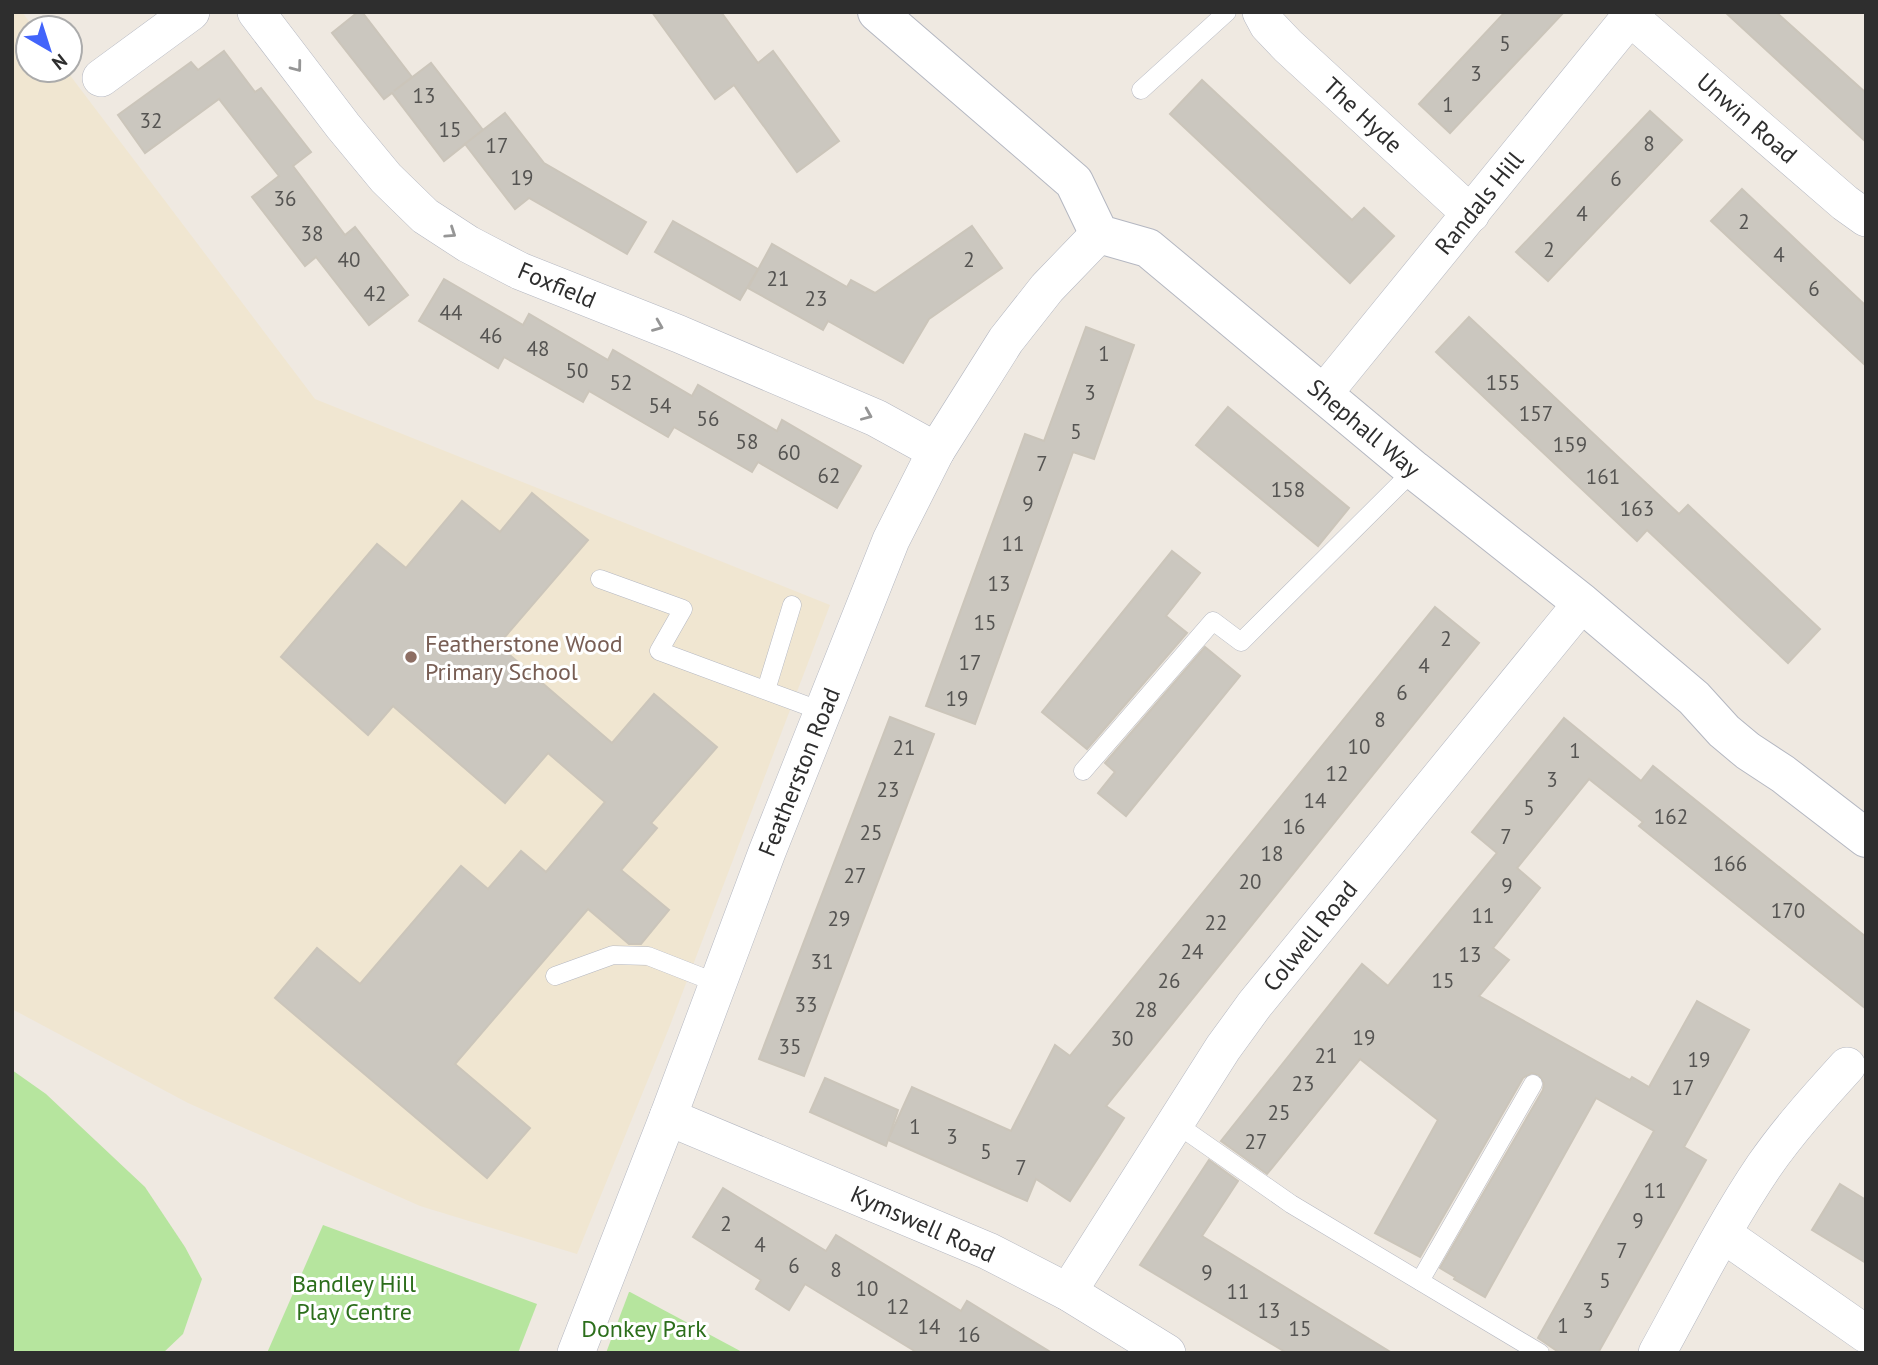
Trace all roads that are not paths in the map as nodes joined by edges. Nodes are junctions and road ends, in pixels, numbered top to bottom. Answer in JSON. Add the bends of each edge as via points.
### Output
{"nodes":[{"id":1,"x":191,"y":12,"type":"edge"},
{"id":2,"x":256,"y":12,"type":"edge"},
{"id":3,"x":877,"y":12,"type":"edge"},
{"id":4,"x":1227,"y":12,"type":"edge"},
{"id":5,"x":1261,"y":12,"type":"edge"},
{"id":6,"x":1632,"y":15,"type":"edge"},
{"id":7,"x":101,"y":78,"type":"dead end"},
{"id":8,"x":1141,"y":90,"type":"dead end"},
{"id":9,"x":1471,"y":215,"type":"junction"},
{"id":10,"x":1866,"y":218,"type":"edge"},
{"id":11,"x":1099,"y":234,"type":"junction"},
{"id":12,"x":1324,"y":393,"type":"junction"},
{"id":13,"x":936,"y":451,"type":"junction"},
{"id":14,"x":1414,"y":470,"type":"junction"},
{"id":15,"x":600,"y":579,"type":"dead end"},
{"id":16,"x":1582,"y":603,"type":"junction"},
{"id":17,"x":792,"y":605,"type":"dead end"},
{"id":18,"x":766,"y":690,"type":"junction"},
{"id":19,"x":824,"y":712,"type":"junction"},
{"id":20,"x":1083,"y":771,"type":"dead end"},
{"id":21,"x":1866,"y":838,"type":"edge"},
{"id":22,"x":555,"y":976,"type":"dead end"},
{"id":23,"x":717,"y":983,"type":"junction"},
{"id":24,"x":1847,"y":1066,"type":"dead end"},
{"id":25,"x":1533,"y":1084,"type":"dead end"},
{"id":26,"x":668,"y":1116,"type":"junction"},
{"id":27,"x":1175,"y":1123,"type":"junction"},
{"id":28,"x":1723,"y":1234,"type":"junction"},
{"id":29,"x":1420,"y":1281,"type":"junction"},
{"id":30,"x":1068,"y":1292,"type":"junction"},
{"id":31,"x":1866,"y":1334,"type":"edge"},
{"id":32,"x":576,"y":1353,"type":"edge"},
{"id":33,"x":1167,"y":1353,"type":"edge"},
{"id":34,"x":1540,"y":1353,"type":"edge"},
{"id":35,"x":1657,"y":1353,"type":"edge"}],
"edges":[{"from":1,"to":7,"type":"street"},
{"from":2,"to":13,"type":"street","name":"Foxfield","one_way":true,"via":[[386,178],[425,216],[468,244],[520,271],[876,418]]},
{"from":3,"to":11,"type":"street","via":[[1074,182]]},
{"from":4,"to":8,"type":"lane"},
{"from":5,"to":9,"type":"street","name":"The Hyde","via":[[1288,46]]},
{"from":6,"to":9,"type":"street","name":"Randals Hill"},
{"from":6,"to":10,"type":"street","name":"Unwin Road"},
{"from":9,"to":12,"type":"street","name":"Randals Hill"},
{"from":11,"to":12,"type":"street","name":"Shephall Way","via":[[1149,248]]},
{"from":11,"to":13,"type":"street","name":"Featherston Road","via":[[1047,288],[1006,341]]},
{"from":12,"to":14,"type":"street","name":"Shephall Way"},
{"from":13,"to":19,"type":"street","name":"Featherston Road","via":[[891,540]]},
{"from":14,"to":16,"type":"street","name":"Shephall Way"},
{"from":14,"to":20,"type":"lane","via":[[1241,642],[1213,621]]},
{"from":15,"to":18,"type":"lane","via":[[683,609],[659,651]]},
{"from":16,"to":21,"type":"street","name":"Shephall Way","via":[[1694,698],[1748,751]]},
{"from":16,"to":27,"type":"street","name":"Colwell Road","via":[[1255,1004]]},
{"from":17,"to":18,"type":"lane"},
{"from":18,"to":19,"type":"lane"},
{"from":19,"to":23,"type":"street","name":"Featherston Road"},
{"from":22,"to":23,"type":"lane","via":[[612,955],[649,956]]},
{"from":23,"to":26,"type":"street","name":"Featherston Road"},
{"from":24,"to":28,"type":"street","via":[[1764,1166]]},
{"from":25,"to":29,"type":"lane"},
{"from":26,"to":30,"type":"street","name":"Kymswell Road","via":[[930,1225]]},
{"from":26,"to":32,"type":"street","name":"Featherston Road"},
{"from":27,"to":29,"type":"lane","via":[[1291,1204]]},
{"from":27,"to":30,"type":"street","name":"Colwell Road"},
{"from":28,"to":31,"type":"street"},
{"from":28,"to":35,"type":"street"},
{"from":29,"to":34,"type":"lane"},
{"from":30,"to":33,"type":"street","name":"Kymswell Road"}]}
